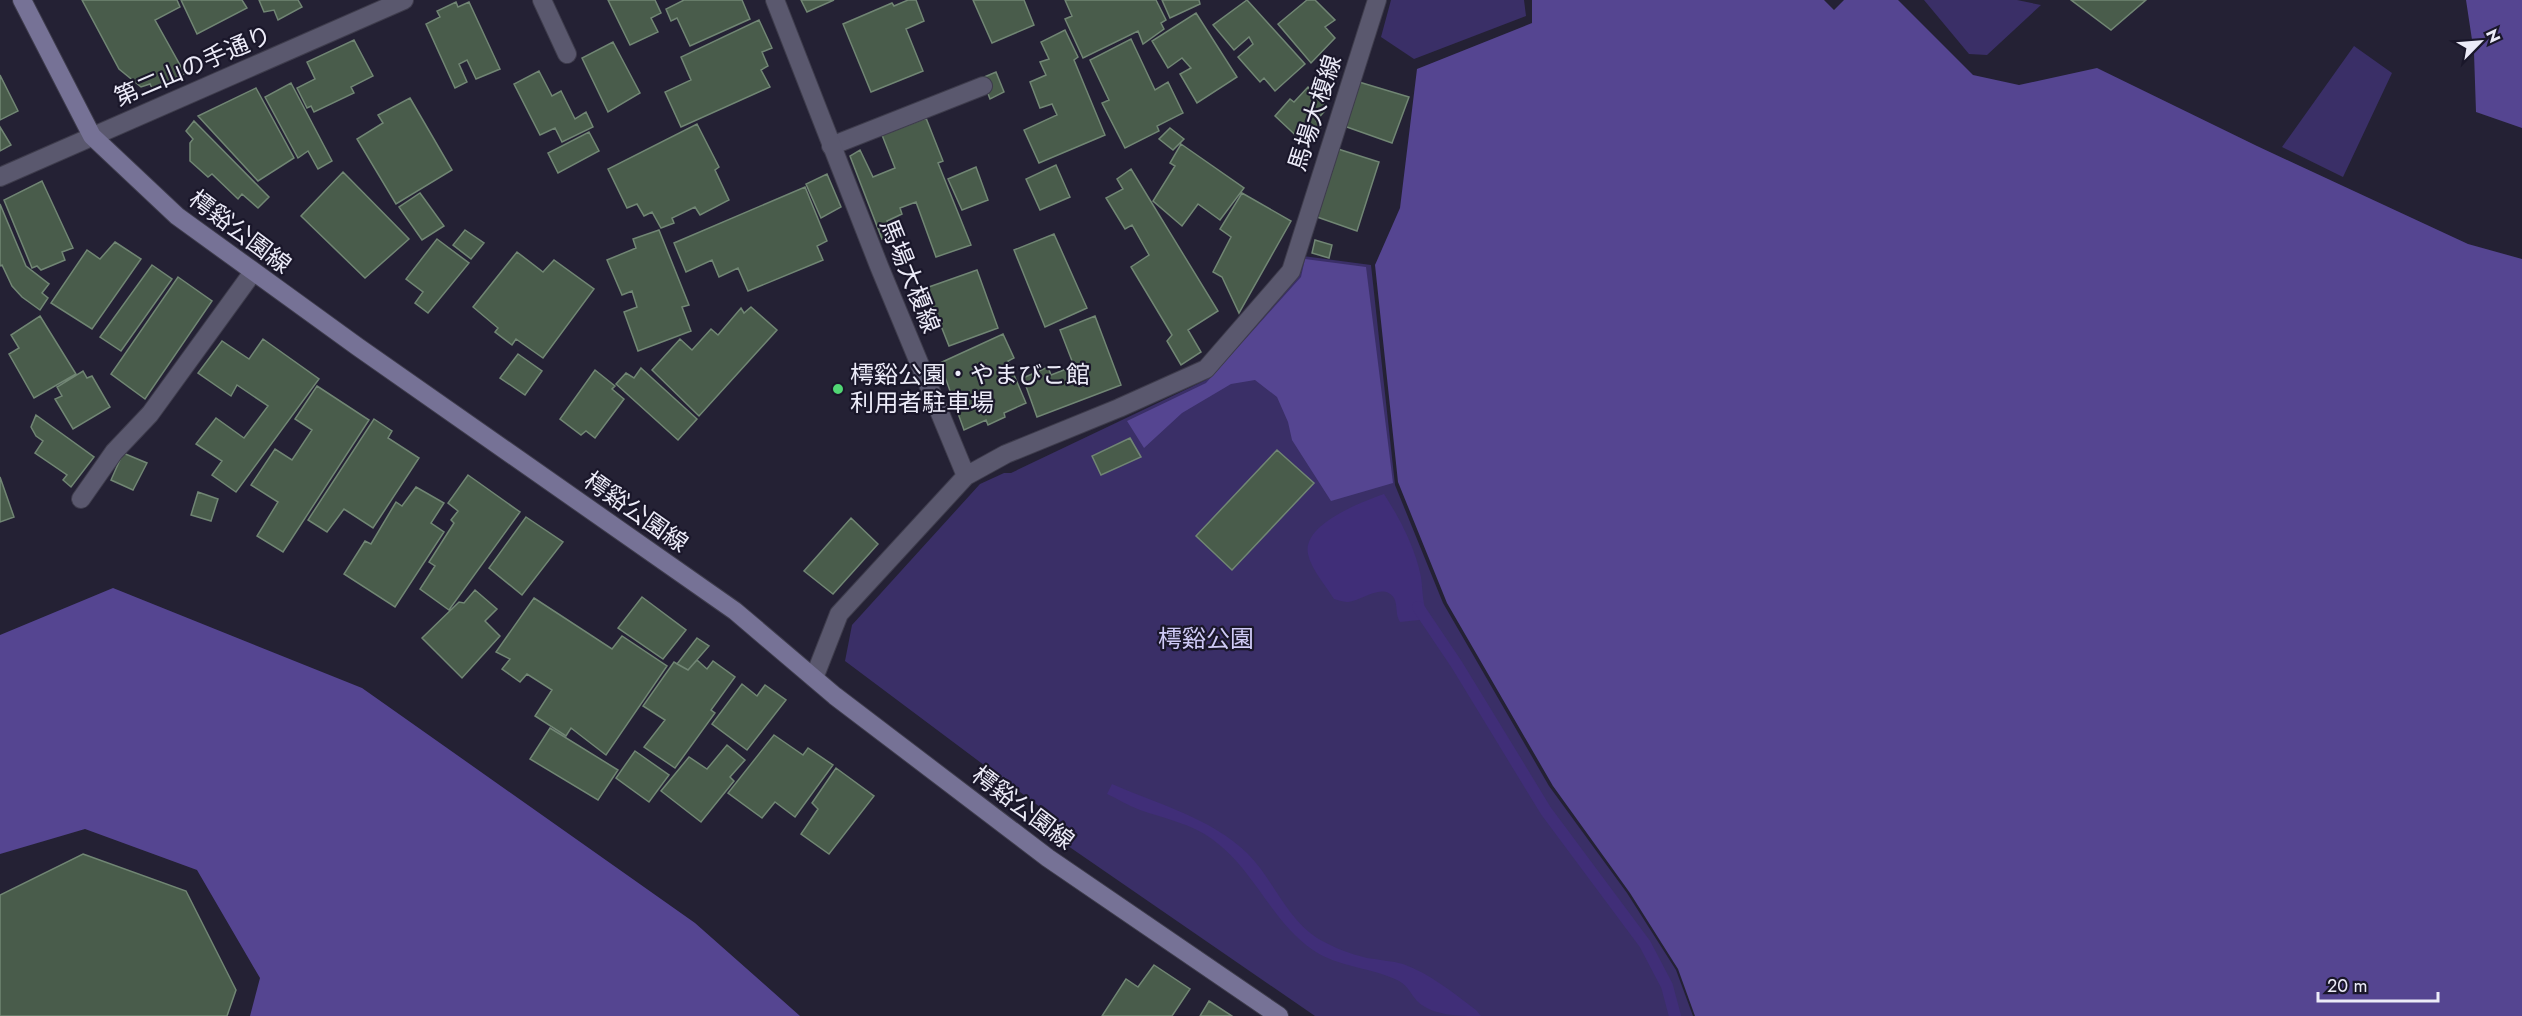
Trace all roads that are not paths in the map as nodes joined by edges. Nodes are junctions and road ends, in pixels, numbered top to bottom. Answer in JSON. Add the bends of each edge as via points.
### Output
{"nodes":[{"id":1,"x":22,"y":0,"type":"edge"},
{"id":2,"x":404,"y":0,"type":"edge"},
{"id":3,"x":542,"y":0,"type":"edge"},
{"id":4,"x":775,"y":0,"type":"edge"},
{"id":5,"x":1377,"y":0,"type":"edge"},
{"id":6,"x":567,"y":54,"type":"dead end"},
{"id":7,"x":983,"y":87,"type":"dead end"},
{"id":8,"x":92,"y":136,"type":"junction"},
{"id":9,"x":831,"y":146,"type":"junction"},
{"id":10,"x":0,"y":177,"type":"edge"},
{"id":11,"x":253,"y":272,"type":"junction"},
{"id":12,"x":966,"y":476,"type":"junction"},
{"id":13,"x":81,"y":499,"type":"dead end"},
{"id":14,"x":814,"y":678,"type":"junction"},
{"id":15,"x":1279,"y":1016,"type":"edge"}],
"edges":[{"from":1,"to":8,"type":"main road","name":"樗谿公園線"},
{"from":2,"to":8,"type":"street","name":"第二山の手通り"},
{"from":3,"to":6,"type":"street"},
{"from":4,"to":9,"type":"street","name":"馬場大榎線"},
{"from":5,"to":12,"type":"street","name":"馬場大榎線","via":[[1291,272],[1206,369],[1006,454]]},
{"from":7,"to":9,"type":"street"},
{"from":8,"to":10,"type":"street","name":"第二山の手通り"},
{"from":8,"to":11,"type":"main road","name":"樗谿公園線","via":[[177,216]]},
{"from":9,"to":12,"type":"street","name":"馬場大榎線"},
{"from":11,"to":13,"type":"street","via":[[150,414],[114,452]]},
{"from":11,"to":14,"type":"main road","name":"樗谿公園線","via":[[735,611]]},
{"from":12,"to":14,"type":"street","via":[[839,614]]},
{"from":14,"to":15,"type":"main road","name":"樗谿公園線","via":[[1048,858]]}]}
